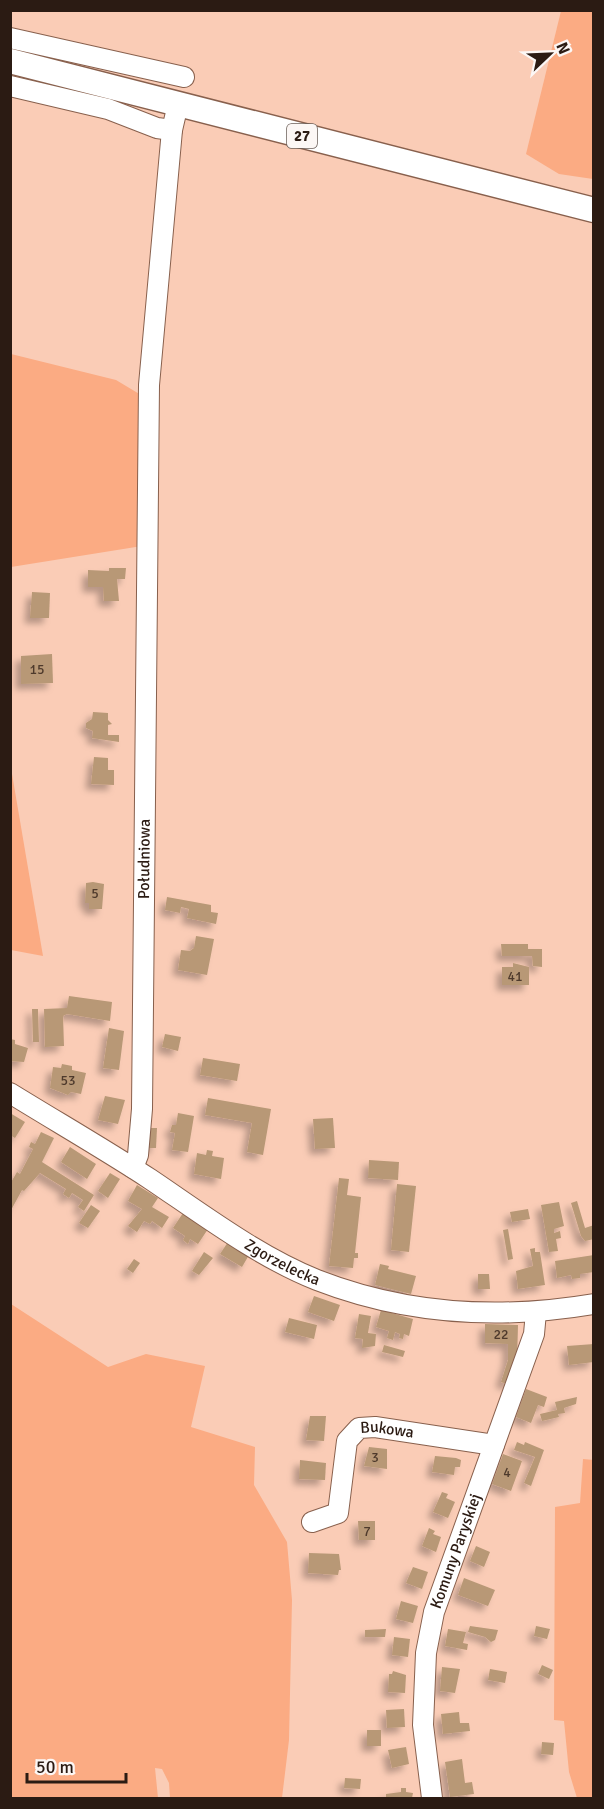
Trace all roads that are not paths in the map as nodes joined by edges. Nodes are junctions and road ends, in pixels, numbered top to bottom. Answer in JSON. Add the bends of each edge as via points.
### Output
{"nodes":[{"id":1,"x":10,"y":38,"type":"edge"},
{"id":2,"x":10,"y":61,"type":"edge"},
{"id":3,"x":184,"y":77,"type":"dead end"},
{"id":4,"x":10,"y":86,"type":"edge"},
{"id":5,"x":178,"y":104,"type":"junction"},
{"id":6,"x":172,"y":130,"type":"junction"},
{"id":7,"x":594,"y":210,"type":"edge"},
{"id":8,"x":10,"y":1093,"type":"edge"},
{"id":9,"x":133,"y":1168,"type":"junction"},
{"id":10,"x":594,"y":1304,"type":"edge"},
{"id":11,"x":536,"y":1312,"type":"junction"},
{"id":12,"x":494,"y":1445,"type":"junction"},
{"id":13,"x":312,"y":1522,"type":"dead end"},
{"id":14,"x":432,"y":1798,"type":"edge"}],
"edges":[{"from":1,"to":3,"type":"street"},
{"from":2,"to":5,"type":"main road","number":"27"},
{"from":4,"to":6,"type":"street","via":[[108,109]]},
{"from":5,"to":6,"type":"street","name":"Południowa"},
{"from":5,"to":7,"type":"main road","number":"27"},
{"from":6,"to":9,"type":"street","name":"Południowa","via":[[149,385],[142,1109]]},
{"from":8,"to":9,"type":"street","name":"Zgorzelecka"},
{"from":9,"to":11,"type":"street","name":"Zgorzelecka","via":[[216,1223],[315,1279],[414,1308],[459,1313]]},
{"from":10,"to":11,"type":"street","name":"Zgorzelecka"},
{"from":11,"to":12,"type":"street","name":"Komuny Paryskiej","via":[[534,1334]]},
{"from":12,"to":13,"type":"street","name":"Bukowa","via":[[359,1428],[347,1441],[338,1512]]},
{"from":12,"to":14,"type":"street","name":"Komuny Paryskiej","via":[[434,1612],[426,1653],[423,1725]]}]}
